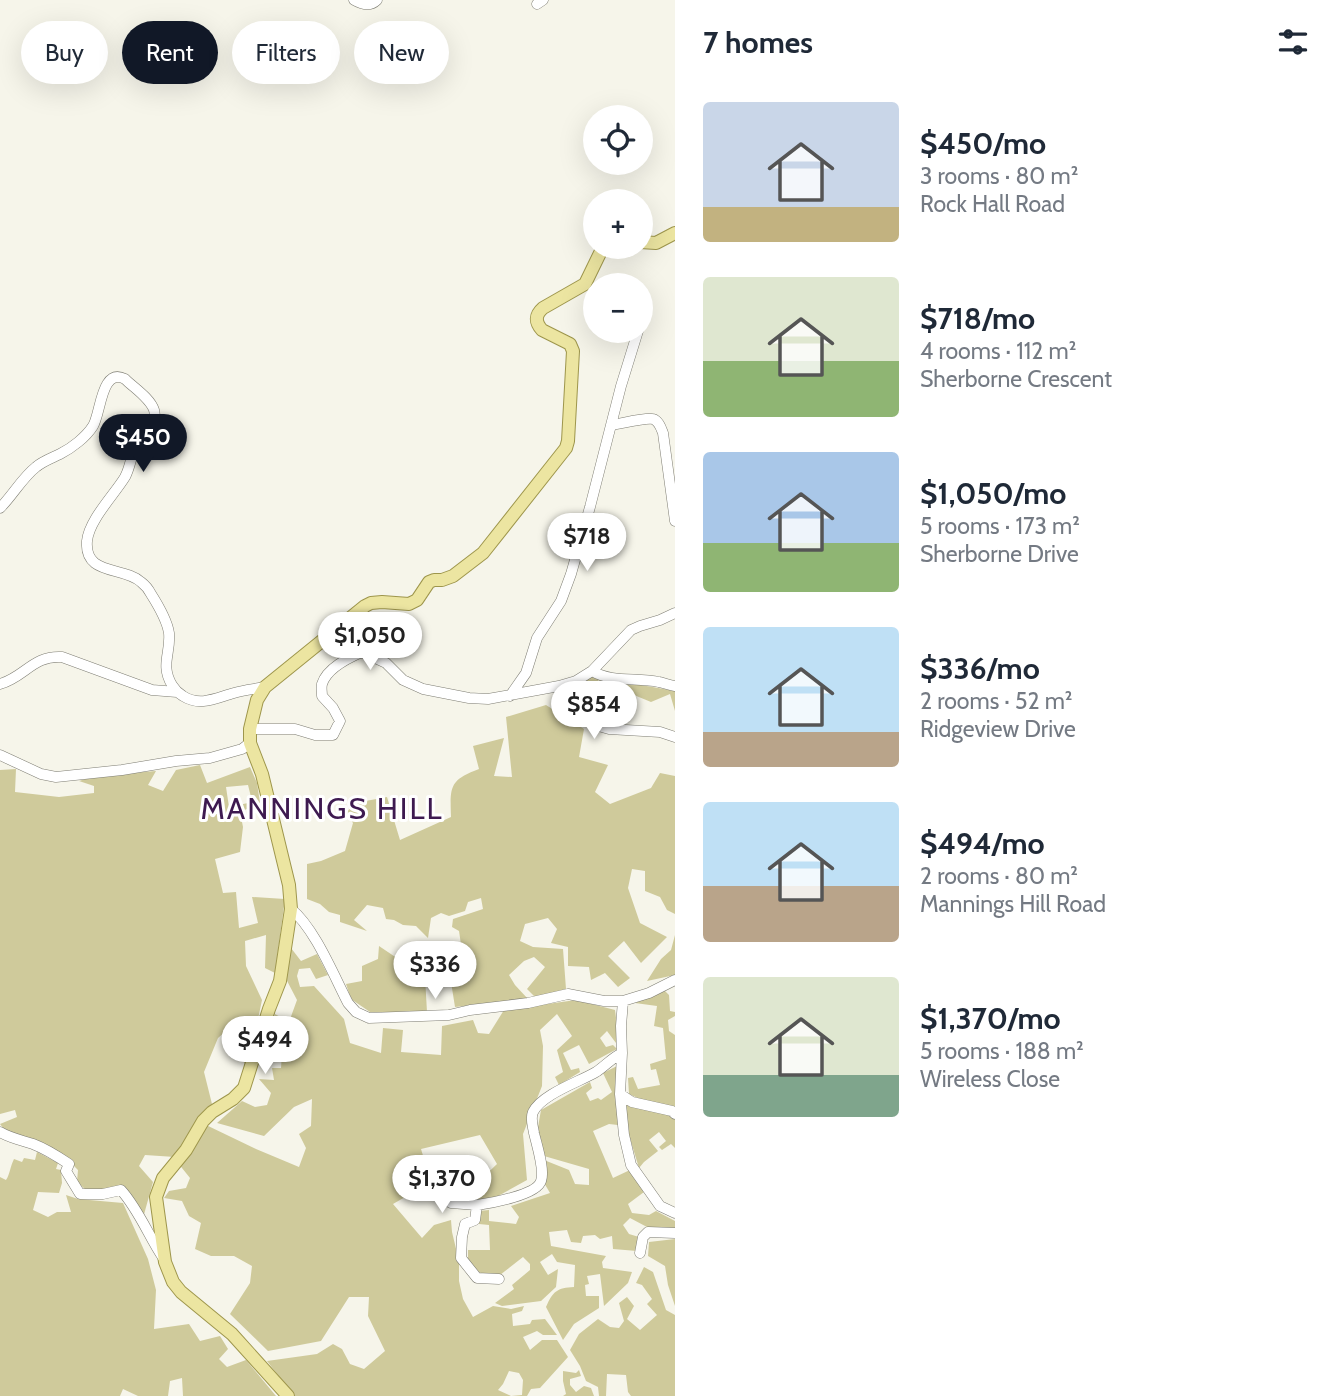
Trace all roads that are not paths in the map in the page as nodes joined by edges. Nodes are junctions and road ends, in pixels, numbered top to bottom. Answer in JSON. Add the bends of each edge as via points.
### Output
{"nodes":[{"id":1,"x":354,"y":0,"type":"edge"},
{"id":2,"x":377,"y":0,"type":"edge"},
{"id":3,"x":675,"y":233,"type":"edge"},
{"id":4,"x":653,"y":243,"type":"edge"},
{"id":5,"x":597,"y":259,"type":"edge"},
{"id":6,"x":634,"y":343,"type":"edge"},
{"id":7,"x":611,"y":425,"type":"junction"},
{"id":8,"x":0,"y":508,"type":"edge"},
{"id":9,"x":675,"y":517,"type":"edge"},
{"id":10,"x":675,"y":613,"type":"edge"},
{"id":11,"x":592,"y":671,"type":"junction"},
{"id":12,"x":0,"y":684,"type":"edge"},
{"id":13,"x":559,"y":686,"type":"junction"},
{"id":14,"x":675,"y":686,"type":"edge"},
{"id":15,"x":265,"y":687,"type":"junction"},
{"id":16,"x":177,"y":692,"type":"junction"},
{"id":17,"x":510,"y":696,"type":"junction"},
{"id":18,"x":250,"y":729,"type":"junction"},
{"id":19,"x":675,"y":737,"type":"edge"},
{"id":20,"x":250,"y":743,"type":"junction"},
{"id":21,"x":0,"y":755,"type":"edge"},
{"id":22,"x":291,"y":909,"type":"junction"},
{"id":23,"x":675,"y":980,"type":"edge"},
{"id":24,"x":623,"y":1001,"type":"junction"},
{"id":25,"x":622,"y":1053,"type":"junction"},
{"id":26,"x":620,"y":1094,"type":"junction"},
{"id":27,"x":675,"y":1114,"type":"edge"},
{"id":28,"x":0,"y":1132,"type":"edge"},
{"id":29,"x":440,"y":1182,"type":"dead end"},
{"id":30,"x":477,"y":1205,"type":"junction"},
{"id":31,"x":675,"y":1213,"type":"edge"},
{"id":32,"x":675,"y":1233,"type":"edge"},
{"id":33,"x":640,"y":1253,"type":"dead end"},
{"id":34,"x":166,"y":1262,"type":"junction"},
{"id":35,"x":499,"y":1279,"type":"dead end"},
{"id":36,"x":288,"y":1396,"type":"edge"}],
"edges":[{"from":1,"to":2,"type":"street","via":[[362,5]]},
{"from":3,"to":4,"type":"main road"},
{"from":5,"to":15,"type":"main road","via":[[585,284],[543,308],[537,317],[542,330],[570,344],[573,352],[566,448],[484,553],[448,579],[429,582],[409,604],[365,606]]},
{"from":6,"to":7,"type":"street"},
{"from":7,"to":9,"type":"street","via":[[647,419],[659,424]]},
{"from":7,"to":17,"type":"street","via":[[561,601],[537,638],[526,673]]},
{"from":8,"to":16,"type":"street","via":[[35,467],[71,448],[90,431],[110,380],[125,379],[150,403],[153,424],[138,443],[125,477],[109,497],[86,543],[95,564],[141,581],[158,605],[169,631],[167,677]]},
{"from":10,"to":11,"type":"street","via":[[631,630]]},
{"from":11,"to":13,"type":"street"},
{"from":11,"to":14,"type":"street","via":[[610,678]]},
{"from":12,"to":16,"type":"street","via":[[51,656],[152,690]]},
{"from":13,"to":17,"type":"street"},
{"from":13,"to":19,"type":"street","via":[[573,712],[595,725]]},
{"from":15,"to":16,"type":"street","via":[[195,702]]},
{"from":15,"to":18,"type":"main road"},
{"from":17,"to":18,"type":"street","via":[[469,698],[423,689],[362,652],[334,668],[323,683],[322,696],[340,722],[333,735]]},
{"from":18,"to":20,"type":"main road"},
{"from":20,"to":21,"type":"street","via":[[210,758],[56,777]]},
{"from":20,"to":22,"type":"main road","via":[[262,774]]},
{"from":22,"to":24,"type":"street","via":[[309,928],[348,1003],[369,1018],[449,1015],[568,994]]},
{"from":22,"to":34,"type":"main road","via":[[280,981],[244,1088],[204,1121],[157,1191]]},
{"from":23,"to":24,"type":"street"},
{"from":24,"to":25,"type":"street"},
{"from":25,"to":26,"type":"street"},
{"from":25,"to":30,"type":"street","via":[[539,1104],[531,1122],[542,1170],[537,1188]]},
{"from":26,"to":27,"type":"street"},
{"from":26,"to":31,"type":"street","via":[[631,1165],[660,1206]]},
{"from":28,"to":34,"type":"street","via":[[69,1164],[66,1171],[80,1194],[121,1190]]},
{"from":29,"to":30,"type":"street","via":[[446,1200]]},
{"from":30,"to":35,"type":"street","via":[[475,1220],[465,1224],[461,1258],[477,1278]]},
{"from":32,"to":33,"type":"street","via":[[649,1232],[643,1237]]},
{"from":34,"to":36,"type":"main road","via":[[181,1292],[232,1334]]}]}
